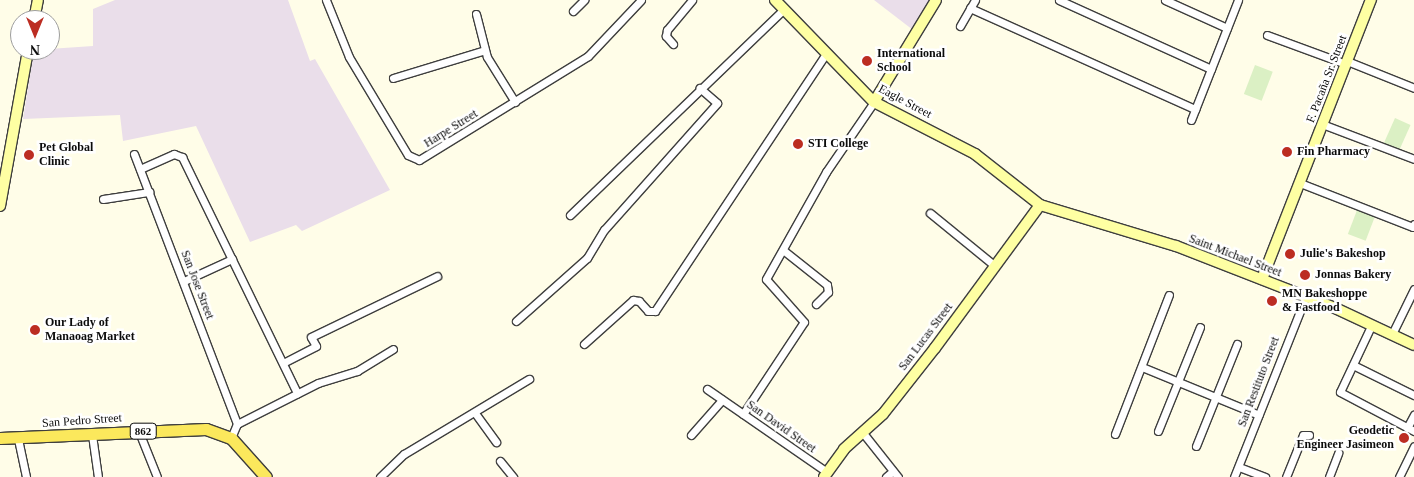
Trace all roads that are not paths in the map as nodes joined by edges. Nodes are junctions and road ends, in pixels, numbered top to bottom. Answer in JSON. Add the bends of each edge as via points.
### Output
{"nodes":[{"id":1,"x":326,"y":0,"type":"edge"},
{"id":2,"x":584,"y":0,"type":"edge"},
{"id":3,"x":641,"y":0,"type":"edge"},
{"id":4,"x":692,"y":0,"type":"edge"},
{"id":5,"x":775,"y":0,"type":"edge"},
{"id":6,"x":936,"y":0,"type":"edge"},
{"id":7,"x":975,"y":0,"type":"edge"},
{"id":8,"x":1059,"y":0,"type":"edge"},
{"id":9,"x":1165,"y":0,"type":"edge"},
{"id":10,"x":1238,"y":0,"type":"edge"},
{"id":11,"x":1371,"y":0,"type":"edge"},
{"id":12,"x":970,"y":8,"type":"junction"},
{"id":13,"x":784,"y":9,"type":"junction"},
{"id":14,"x":573,"y":11,"type":"dead end"},
{"id":15,"x":476,"y":14,"type":"dead end"},
{"id":16,"x":960,"y":26,"type":"dead end"},
{"id":17,"x":1227,"y":28,"type":"junction"},
{"id":18,"x":1267,"y":35,"type":"dead end"},
{"id":19,"x":673,"y":44,"type":"dead end"},
{"id":20,"x":485,"y":50,"type":"junction"},
{"id":21,"x":826,"y":54,"type":"junction"},
{"id":22,"x":26,"y":60,"type":"edge"},
{"id":23,"x":1347,"y":63,"type":"junction"},
{"id":24,"x":1211,"y":69,"type":"junction"},
{"id":25,"x":392,"y":78,"type":"dead end"},
{"id":26,"x":700,"y":88,"type":"junction"},
{"id":27,"x":1414,"y":88,"type":"edge"},
{"id":28,"x":515,"y":102,"type":"junction"},
{"id":29,"x":874,"y":102,"type":"junction"},
{"id":30,"x":1195,"y":110,"type":"junction"},
{"id":31,"x":1191,"y":120,"type":"dead end"},
{"id":32,"x":1322,"y":124,"type":"junction"},
{"id":33,"x":134,"y":154,"type":"dead end"},
{"id":34,"x":1414,"y":159,"type":"edge"},
{"id":35,"x":140,"y":169,"type":"junction"},
{"id":36,"x":1300,"y":182,"type":"junction"},
{"id":37,"x":2,"y":185,"type":"edge"},
{"id":38,"x":149,"y":192,"type":"junction"},
{"id":39,"x":102,"y":199,"type":"dead end"},
{"id":40,"x":1040,"y":205,"type":"junction"},
{"id":41,"x":0,"y":206,"type":"edge"},
{"id":42,"x":930,"y":213,"type":"dead end"},
{"id":43,"x":570,"y":216,"type":"dead end"},
{"id":44,"x":1414,"y":226,"type":"edge"},
{"id":45,"x":783,"y":250,"type":"junction"},
{"id":46,"x":232,"y":259,"type":"junction"},
{"id":47,"x":995,"y":266,"type":"junction"},
{"id":48,"x":437,"y":276,"type":"dead end"},
{"id":49,"x":1262,"y":279,"type":"junction"},
{"id":50,"x":184,"y":281,"type":"junction"},
{"id":51,"x":1414,"y":289,"type":"edge"},
{"id":52,"x":1169,"y":295,"type":"dead end"},
{"id":53,"x":1306,"y":296,"type":"junction"},
{"id":54,"x":816,"y":304,"type":"dead end"},
{"id":55,"x":516,"y":321,"type":"dead end"},
{"id":56,"x":1372,"y":324,"type":"junction"},
{"id":57,"x":1200,"y":327,"type":"dead end"},
{"id":58,"x":1392,"y":334,"type":"junction"},
{"id":59,"x":584,"y":344,"type":"dead end"},
{"id":60,"x":1237,"y":344,"type":"dead end"},
{"id":61,"x":1414,"y":346,"type":"edge"},
{"id":62,"x":393,"y":349,"type":"dead end"},
{"id":63,"x":283,"y":363,"type":"junction"},
{"id":64,"x":1353,"y":365,"type":"junction"},
{"id":65,"x":1142,"y":367,"type":"junction"},
{"id":66,"x":529,"y":379,"type":"dead end"},
{"id":67,"x":1178,"y":382,"type":"junction"},
{"id":68,"x":707,"y":389,"type":"dead end"},
{"id":69,"x":297,"y":392,"type":"junction"},
{"id":70,"x":1414,"y":395,"type":"edge"},
{"id":71,"x":1216,"y":397,"type":"junction"},
{"id":72,"x":722,"y":400,"type":"junction"},
{"id":73,"x":475,"y":413,"type":"junction"},
{"id":74,"x":742,"y":414,"type":"junction"},
{"id":75,"x":1259,"y":415,"type":"junction"},
{"id":76,"x":1414,"y":415,"type":"edge"},
{"id":77,"x":237,"y":424,"type":"junction"},
{"id":78,"x":1411,"y":430,"type":"edge"},
{"id":79,"x":1158,"y":431,"type":"dead end"},
{"id":80,"x":139,"y":432,"type":"junction"},
{"id":81,"x":862,"y":433,"type":"junction"},
{"id":82,"x":1115,"y":434,"type":"dead end"},
{"id":83,"x":92,"y":435,"type":"junction"},
{"id":84,"x":690,"y":435,"type":"dead end"},
{"id":85,"x":1310,"y":435,"type":"dead end"},
{"id":86,"x":0,"y":438,"type":"edge"},
{"id":87,"x":231,"y":438,"type":"junction"},
{"id":88,"x":18,"y":439,"type":"junction"},
{"id":89,"x":496,"y":442,"type":"dead end"},
{"id":90,"x":1196,"y":446,"type":"dead end"},
{"id":91,"x":1414,"y":446,"type":"edge"},
{"id":92,"x":1338,"y":453,"type":"dead end"},
{"id":93,"x":500,"y":461,"type":"dead end"},
{"id":94,"x":1238,"y":467,"type":"junction"},
{"id":95,"x":893,"y":471,"type":"junction"},
{"id":96,"x":825,"y":474,"type":"edge"},
{"id":97,"x":26,"y":477,"type":"edge"},
{"id":98,"x":98,"y":477,"type":"edge"},
{"id":99,"x":157,"y":477,"type":"edge"},
{"id":100,"x":266,"y":477,"type":"edge"},
{"id":101,"x":380,"y":477,"type":"edge"},
{"id":102,"x":513,"y":477,"type":"edge"},
{"id":103,"x":886,"y":477,"type":"edge"},
{"id":104,"x":898,"y":477,"type":"edge"},
{"id":105,"x":1234,"y":477,"type":"edge"},
{"id":106,"x":1266,"y":477,"type":"edge"},
{"id":107,"x":1286,"y":477,"type":"edge"},
{"id":108,"x":1329,"y":477,"type":"edge"},
{"id":109,"x":1399,"y":477,"type":"edge"}],
"edges":[{"from":1,"to":28,"type":"street","name":"Harpe Street","via":[[349,56],[413,159],[426,158]]},
{"from":2,"to":14,"type":"street"},
{"from":3,"to":28,"type":"street","name":"Harpe Street","via":[[588,56]]},
{"from":4,"to":19,"type":"street","via":[[666,30],[666,36]]},
{"from":5,"to":13,"type":"street","name":"Eagle Street"},
{"from":6,"to":29,"type":"street"},
{"from":7,"to":12,"type":"street"},
{"from":8,"to":24,"type":"street"},
{"from":9,"to":17,"type":"street"},
{"from":10,"to":17,"type":"street"},
{"from":11,"to":23,"type":"street","name":"F. Pacaña Sr. Street"},
{"from":12,"to":16,"type":"street"},
{"from":12,"to":30,"type":"street"},
{"from":13,"to":21,"type":"street","name":"Eagle Street"},
{"from":13,"to":26,"type":"street"},
{"from":15,"to":20,"type":"street","via":[[486,41]]},
{"from":17,"to":24,"type":"street"},
{"from":18,"to":23,"type":"street"},
{"from":20,"to":25,"type":"street"},
{"from":20,"to":28,"type":"street"},
{"from":21,"to":29,"type":"street","name":"Eagle Street"},
{"from":21,"to":59,"type":"street","via":[[655,311],[648,311],[639,301],[632,300]]},
{"from":22,"to":37,"type":"street"},
{"from":23,"to":27,"type":"street"},
{"from":23,"to":32,"type":"street","name":"F. Pacaña Sr. Street"},
{"from":24,"to":30,"type":"street"},
{"from":26,"to":43,"type":"street"},
{"from":26,"to":55,"type":"street","via":[[717,103],[604,230],[587,258]]},
{"from":29,"to":40,"type":"street","name":"Eagle Street","via":[[975,154]]},
{"from":29,"to":45,"type":"street","via":[[826,172]]},
{"from":30,"to":31,"type":"street"},
{"from":32,"to":34,"type":"street"},
{"from":32,"to":36,"type":"street","name":"F. Pacaña Sr. Street"},
{"from":33,"to":35,"type":"street","name":"San Jose Street"},
{"from":35,"to":38,"type":"street","name":"San Jose Street"},
{"from":35,"to":46,"type":"street","via":[[174,154],[180,155]]},
{"from":36,"to":44,"type":"street"},
{"from":36,"to":49,"type":"street","name":"F. Pacaña Sr. Street"},
{"from":37,"to":41,"type":"street"},
{"from":38,"to":39,"type":"street"},
{"from":38,"to":50,"type":"street","name":"San Jose Street"},
{"from":40,"to":47,"type":"street","name":"San Lucas Street"},
{"from":40,"to":49,"type":"street","name":"Saint Michael Street","via":[[1158,240]]},
{"from":42,"to":47,"type":"street"},
{"from":45,"to":54,"type":"street","via":[[827,285],[828,292]]},
{"from":45,"to":74,"type":"street","via":[[766,279],[804,322]]},
{"from":46,"to":50,"type":"street"},
{"from":46,"to":63,"type":"street"},
{"from":47,"to":81,"type":"street","name":"San Lucas Street","via":[[883,414]]},
{"from":48,"to":63,"type":"street","via":[[311,337],[316,346]]},
{"from":49,"to":53,"type":"street","name":"Saint Michael Street"},
{"from":50,"to":77,"type":"street","name":"San Jose Street"},
{"from":51,"to":58,"type":"street"},
{"from":52,"to":65,"type":"street"},
{"from":53,"to":56,"type":"street","name":"Saint Michael Street"},
{"from":53,"to":75,"type":"street","name":"San Restituto Street"},
{"from":56,"to":58,"type":"street","name":"Saint Michael Street"},
{"from":56,"to":64,"type":"street"},
{"from":57,"to":67,"type":"street"},
{"from":58,"to":61,"type":"street","name":"Saint Michael Street"},
{"from":60,"to":71,"type":"street"},
{"from":62,"to":69,"type":"street","via":[[357,371]]},
{"from":63,"to":69,"type":"street"},
{"from":64,"to":70,"type":"street"},
{"from":64,"to":78,"type":"street","via":[[1342,394]]},
{"from":65,"to":67,"type":"street"},
{"from":65,"to":82,"type":"street"},
{"from":66,"to":73,"type":"street"},
{"from":67,"to":71,"type":"street"},
{"from":67,"to":79,"type":"street"},
{"from":68,"to":72,"type":"street","name":"San David Street"},
{"from":69,"to":77,"type":"street"},
{"from":71,"to":75,"type":"street"},
{"from":71,"to":90,"type":"street"},
{"from":72,"to":74,"type":"street","name":"San David Street"},
{"from":72,"to":84,"type":"street"},
{"from":73,"to":89,"type":"street"},
{"from":73,"to":101,"type":"street","via":[[404,454]]},
{"from":74,"to":96,"type":"street","name":"San David Street"},
{"from":75,"to":94,"type":"street","name":"San Restituto Street"},
{"from":76,"to":78,"type":"street"},
{"from":77,"to":87,"type":"street"},
{"from":80,"to":83,"type":"main road","name":"San Pedro Street","number":"862"},
{"from":80,"to":87,"type":"main road","name":"San Pedro Street","number":"862","via":[[206,429]]},
{"from":80,"to":99,"type":"street"},
{"from":81,"to":95,"type":"street"},
{"from":81,"to":96,"type":"street","name":"San Lucas Street"},
{"from":83,"to":88,"type":"main road","name":"San Pedro Street","number":"862"},
{"from":83,"to":98,"type":"street"},
{"from":85,"to":107,"type":"street","via":[[1303,435]]},
{"from":86,"to":88,"type":"main road","name":"San Pedro Street","number":"862"},
{"from":87,"to":100,"type":"main road","name":"San Pedro Street","number":"862"},
{"from":88,"to":97,"type":"street"},
{"from":91,"to":109,"type":"street"},
{"from":92,"to":108,"type":"street"},
{"from":93,"to":102,"type":"street"},
{"from":94,"to":105,"type":"street","name":"San Restituto Street"},
{"from":94,"to":106,"type":"street"},
{"from":95,"to":103,"type":"street"},
{"from":95,"to":104,"type":"street"}]}
